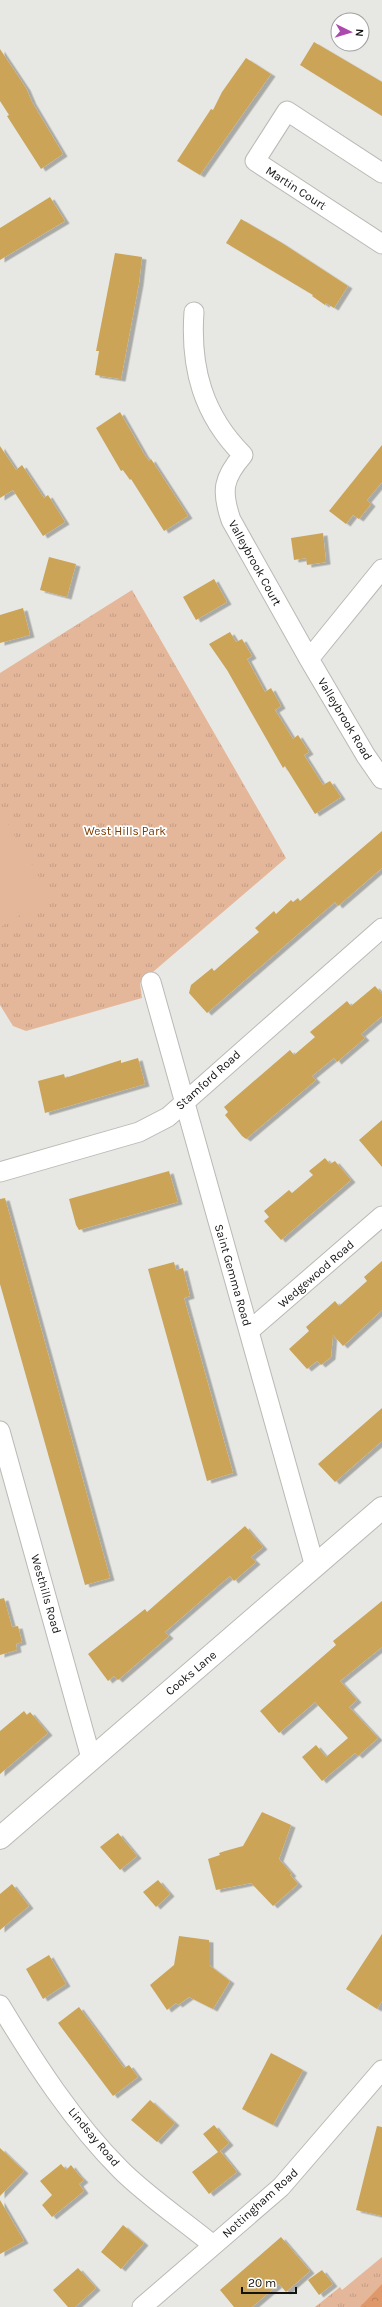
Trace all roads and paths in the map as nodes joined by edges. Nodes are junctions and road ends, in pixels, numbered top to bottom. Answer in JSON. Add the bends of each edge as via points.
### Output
{"nodes":[{"id":1,"x":382,"y":173,"type":"edge"},
{"id":2,"x":382,"y":244,"type":"edge"},
{"id":3,"x":194,"y":312,"type":"dead end"},
{"id":4,"x":382,"y":569,"type":"edge"},
{"id":5,"x":309,"y":659,"type":"junction"},
{"id":6,"x":382,"y":778,"type":"edge"},
{"id":7,"x":382,"y":928,"type":"edge"},
{"id":8,"x":151,"y":982,"type":"dead end"},
{"id":9,"x":185,"y":1101,"type":"junction"},
{"id":10,"x":0,"y":1172,"type":"edge"},
{"id":11,"x":382,"y":1216,"type":"edge"},
{"id":12,"x":249,"y":1331,"type":"junction"},
{"id":13,"x":0,"y":1431,"type":"edge"},
{"id":14,"x":382,"y":1508,"type":"edge"},
{"id":15,"x":315,"y":1568,"type":"junction"},
{"id":16,"x":91,"y":1758,"type":"junction"},
{"id":17,"x":0,"y":1838,"type":"edge"},
{"id":18,"x":0,"y":2005,"type":"edge"},
{"id":19,"x":382,"y":2070,"type":"edge"},
{"id":20,"x":213,"y":2245,"type":"junction"},
{"id":21,"x":142,"y":2307,"type":"edge"}],
"edges":[{"from":1,"to":2,"type":"street","name":"Martin Court","via":[[287,111],[254,161]]},
{"from":3,"to":5,"type":"street","name":"Valleybrook Court","via":[[193,352],[197,376],[217,424],[243,455],[226,478],[226,506],[240,538]]},
{"from":4,"to":5,"type":"street"},
{"from":5,"to":6,"type":"street","name":"Valleybrook Road","via":[[366,756]]},
{"from":7,"to":9,"type":"street","name":"Stamford Road"},
{"from":8,"to":9,"type":"street","name":"Saint Gemma Road"},
{"from":9,"to":10,"type":"street","name":"Stamford Road","via":[[168,1117],[138,1132]]},
{"from":9,"to":12,"type":"street","name":"Saint Gemma Road"},
{"from":11,"to":12,"type":"street","name":"Wedgewood Road"},
{"from":12,"to":15,"type":"street","name":"Saint Gemma Road"},
{"from":13,"to":16,"type":"street","name":"Westhills Road"},
{"from":14,"to":15,"type":"main road","name":"Cooks Lane"},
{"from":15,"to":16,"type":"main road","name":"Cooks Lane"},
{"from":16,"to":17,"type":"main road","name":"Cooks Lane"},
{"from":18,"to":20,"type":"street","name":"Lindsay Road","via":[[47,2078],[97,2144],[122,2171]]},
{"from":19,"to":20,"type":"street","name":"Nottingham Road","via":[[294,2173]]},
{"from":20,"to":21,"type":"street","name":"Nottingham Road"}]}
